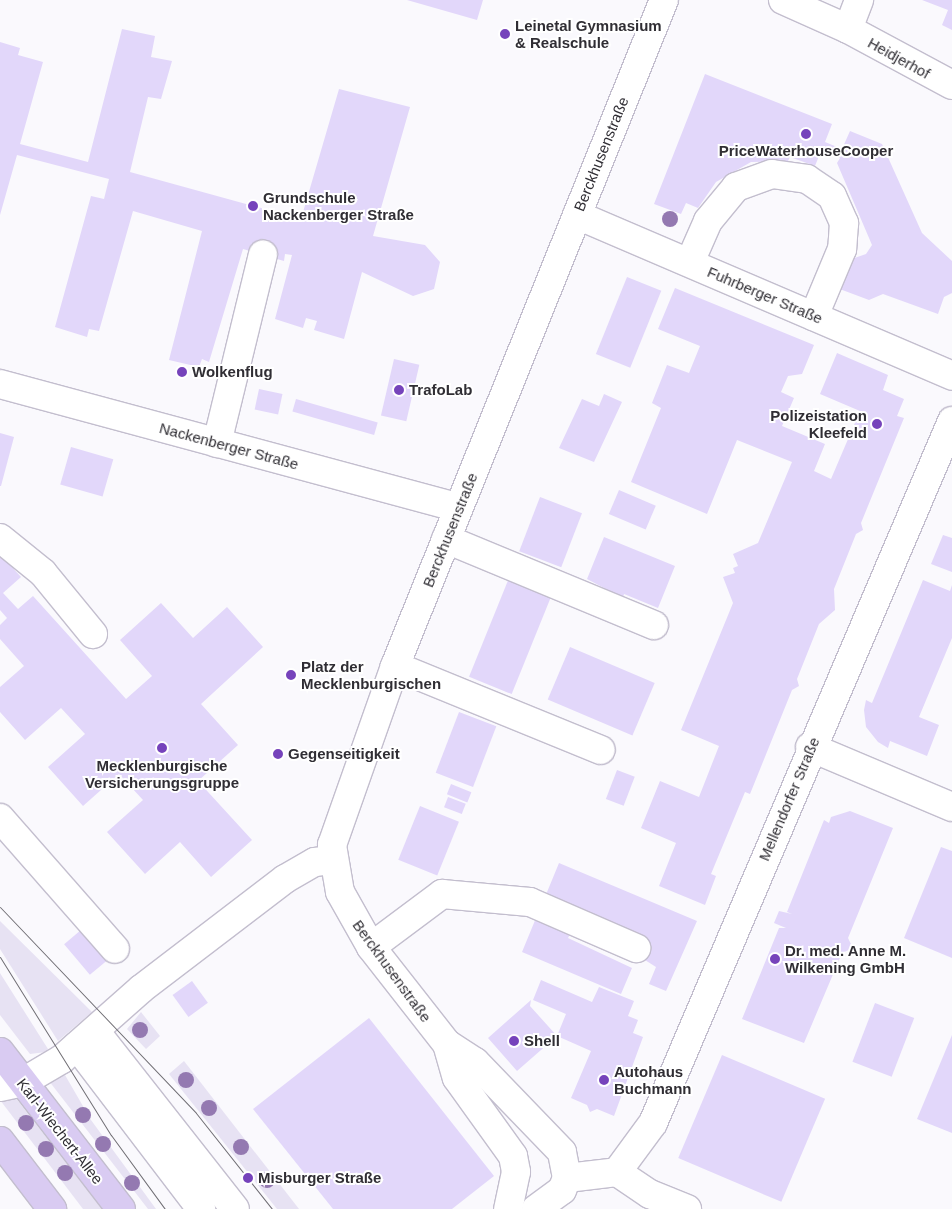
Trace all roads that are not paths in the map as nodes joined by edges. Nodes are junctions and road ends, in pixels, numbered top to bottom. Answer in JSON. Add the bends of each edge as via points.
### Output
{"nodes":[{"id":1,"x":664,"y":0,"type":"edge"},
{"id":2,"x":783,"y":0,"type":"edge"},
{"id":3,"x":859,"y":0,"type":"edge"},
{"id":4,"x":848,"y":28,"type":"junction"},
{"id":5,"x":952,"y":85,"type":"edge"},
{"id":6,"x":577,"y":215,"type":"junction"},
{"id":7,"x":263,"y":255,"type":"dead end"},
{"id":8,"x":690,"y":262,"type":"junction"},
{"id":9,"x":814,"y":316,"type":"junction"},
{"id":10,"x":952,"y":376,"type":"edge"},
{"id":11,"x":0,"y":384,"type":"edge"},
{"id":12,"x":952,"y":421,"type":"edge"},
{"id":13,"x":217,"y":443,"type":"junction"},
{"id":14,"x":459,"y":508,"type":"junction"},
{"id":15,"x":0,"y":538,"type":"edge"},
{"id":16,"x":446,"y":540,"type":"junction"},
{"id":17,"x":654,"y":625,"type":"dead end"},
{"id":18,"x":93,"y":634,"type":"dead end"},
{"id":19,"x":395,"y":666,"type":"junction"},
{"id":20,"x":810,"y":747,"type":"junction"},
{"id":21,"x":601,"y":750,"type":"dead end"},
{"id":22,"x":952,"y":807,"type":"edge"},
{"id":23,"x":0,"y":818,"type":"edge"},
{"id":24,"x":332,"y":860,"type":"junction"},
{"id":25,"x":371,"y":947,"type":"junction"},
{"id":26,"x":636,"y":948,"type":"dead end"},
{"id":27,"x":115,"y":949,"type":"dead end"},
{"id":28,"x":86,"y":1039,"type":"junction"},
{"id":29,"x":447,"y":1044,"type":"junction"},
{"id":30,"x":0,"y":1052,"type":"edge"},
{"id":31,"x":12,"y":1085,"type":"edge"},
{"id":32,"x":0,"y":1141,"type":"edge"},
{"id":33,"x":617,"y":1172,"type":"junction"},
{"id":34,"x":567,"y":1178,"type":"junction"},
{"id":35,"x":52,"y":1209,"type":"edge"},
{"id":36,"x":121,"y":1209,"type":"edge"},
{"id":37,"x":201,"y":1209,"type":"edge"},
{"id":38,"x":235,"y":1209,"type":"edge"},
{"id":39,"x":508,"y":1209,"type":"edge"},
{"id":40,"x":536,"y":1209,"type":"edge"},
{"id":41,"x":687,"y":1209,"type":"edge"}],
"edges":[{"from":1,"to":6,"type":"street","name":"Berckhusenstraße"},
{"from":2,"to":4,"type":"street","name":"Heidjerhof"},
{"from":3,"to":4,"type":"street"},
{"from":4,"to":5,"type":"street","name":"Heidjerhof"},
{"from":6,"to":8,"type":"street","name":"Fuhrberger Straße"},
{"from":6,"to":14,"type":"street","name":"Berckhusenstraße"},
{"from":7,"to":13,"type":"street"},
{"from":8,"to":9,"type":"street","name":"Fuhrberger Straße"},
{"from":8,"to":9,"type":"street","via":[[708,221],[736,187],[772,174],[807,179],[832,196],[844,223],[842,249]]},
{"from":9,"to":10,"type":"street","name":"Fuhrberger Straße"},
{"from":11,"to":13,"type":"street","name":"Nackenberger Straße"},
{"from":12,"to":20,"type":"street","name":"Mellendorfer Straße"},
{"from":13,"to":14,"type":"street","name":"Nackenberger Straße"},
{"from":14,"to":16,"type":"street","name":"Berckhusenstraße"},
{"from":15,"to":18,"type":"street","via":[[43,573]]},
{"from":16,"to":17,"type":"street"},
{"from":16,"to":19,"type":"street","name":"Berckhusenstraße"},
{"from":19,"to":21,"type":"street"},
{"from":19,"to":24,"type":"street","name":"Berckhusenstraße","via":[[333,833]]},
{"from":20,"to":22,"type":"street"},
{"from":20,"to":33,"type":"street","name":"Mellendorfer Straße","via":[[653,1123]]},
{"from":23,"to":27,"type":"street"},
{"from":24,"to":25,"type":"street","name":"Berckhusenstraße","via":[[340,892]]},
{"from":24,"to":28,"type":"street","via":[[315,862],[285,879],[141,988]]},
{"from":25,"to":26,"type":"street","via":[[442,894],[530,902]]},
{"from":25,"to":29,"type":"street","name":"Berckhusenstraße"},
{"from":28,"to":31,"type":"street"},
{"from":28,"to":37,"type":"street"},
{"from":28,"to":38,"type":"street"},
{"from":29,"to":34,"type":"street","name":"Berckhusenstraße","via":[[475,1062],[562,1152]]},
{"from":29,"to":39,"type":"street","name":"Berckhusenstraße","via":[[457,1078],[513,1156],[516,1172]]},
{"from":30,"to":31,"type":"main road","name":"Karl-Wiechert-Allee"},
{"from":31,"to":36,"type":"main road","name":"Karl-Wiechert-Allee"},
{"from":32,"to":35,"type":"main road"},
{"from":33,"to":34,"type":"street"},
{"from":33,"to":41,"type":"street","via":[[650,1194]]},
{"from":34,"to":40,"type":"street","via":[[562,1190]]}]}
